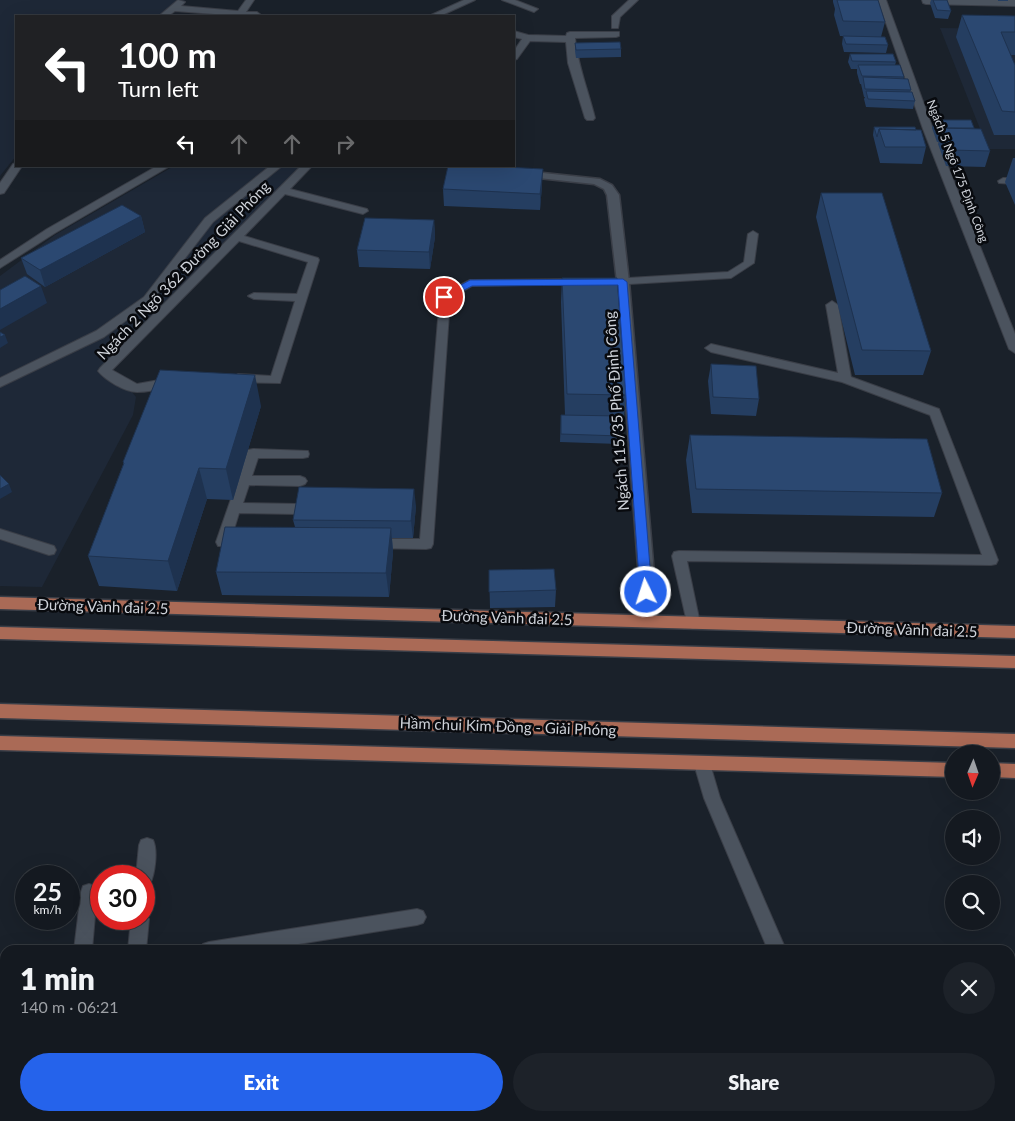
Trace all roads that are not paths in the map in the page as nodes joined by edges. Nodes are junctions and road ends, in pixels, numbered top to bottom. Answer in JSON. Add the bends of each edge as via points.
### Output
{"nodes":[{"id":1,"x":184,"y":0,"type":"edge"},
{"id":2,"x":250,"y":0,"type":"edge"},
{"id":3,"x":471,"y":0,"type":"edge"},
{"id":4,"x":479,"y":0,"type":"edge"},
{"id":5,"x":506,"y":0,"type":"edge"},
{"id":6,"x":634,"y":0,"type":"edge"},
{"id":7,"x":874,"y":0,"type":"edge"},
{"id":8,"x":882,"y":0,"type":"edge"},
{"id":9,"x":926,"y":1,"type":"edge"},
{"id":10,"x":1015,"y":3,"type":"edge"},
{"id":11,"x":534,"y":5,"type":"edge"},
{"id":12,"x":174,"y":8,"type":"junction"},
{"id":13,"x":467,"y":11,"type":"dead end"},
{"id":14,"x":241,"y":13,"type":"junction"},
{"id":15,"x":165,"y":15,"type":"edge"},
{"id":16,"x":257,"y":15,"type":"edge"},
{"id":17,"x":436,"y":15,"type":"edge"},
{"id":18,"x":515,"y":34,"type":"edge"},
{"id":19,"x":528,"y":38,"type":"junction"},
{"id":20,"x":571,"y":39,"type":"junction"},
{"id":21,"x":515,"y":56,"type":"edge"},
{"id":22,"x":590,"y":118,"type":"dead end"},
{"id":23,"x":16,"y":167,"type":"edge"},
{"id":24,"x":163,"y":167,"type":"edge"},
{"id":25,"x":276,"y":167,"type":"edge"},
{"id":26,"x":306,"y":167,"type":"edge"},
{"id":27,"x":510,"y":174,"type":"edge"},
{"id":28,"x":1003,"y":181,"type":"dead end"},
{"id":29,"x":1015,"y":181,"type":"edge"},
{"id":30,"x":0,"y":190,"type":"edge"},
{"id":31,"x":283,"y":190,"type":"junction"},
{"id":32,"x":363,"y":211,"type":"dead end"},
{"id":33,"x":752,"y":234,"type":"dead end"},
{"id":34,"x":236,"y":237,"type":"junction"},
{"id":35,"x":0,"y":265,"type":"edge"},
{"id":36,"x":623,"y":282,"type":"junction"},
{"id":37,"x":254,"y":296,"type":"dead end"},
{"id":38,"x":301,"y":298,"type":"junction"},
{"id":39,"x":832,"y":305,"type":"dead end"},
{"id":40,"x":711,"y":348,"type":"dead end"},
{"id":41,"x":1015,"y":350,"type":"edge"},
{"id":42,"x":230,"y":378,"type":"edge"},
{"id":43,"x":845,"y":379,"type":"junction"},
{"id":44,"x":0,"y":382,"type":"edge"},
{"id":45,"x":165,"y":384,"type":"edge"},
{"id":46,"x":303,"y":454,"type":"dead end"},
{"id":47,"x":244,"y":480,"type":"junction"},
{"id":48,"x":300,"y":481,"type":"dead end"},
{"id":49,"x":233,"y":508,"type":"junction"},
{"id":50,"x":298,"y":509,"type":"edge"},
{"id":51,"x":0,"y":534,"type":"edge"},
{"id":52,"x":242,"y":542,"type":"edge"},
{"id":53,"x":358,"y":544,"type":"edge"},
{"id":54,"x":49,"y":550,"type":"dead end"},
{"id":55,"x":0,"y":603,"type":"edge"},
{"id":56,"x":650,"y":621,"type":"junction"},
{"id":57,"x":693,"y":623,"type":"junction"},
{"id":58,"x":1015,"y":632,"type":"edge"},
{"id":59,"x":0,"y":633,"type":"edge"},
{"id":60,"x":1015,"y":662,"type":"edge"},
{"id":61,"x":0,"y":710,"type":"edge"},
{"id":62,"x":1015,"y":741,"type":"edge"},
{"id":63,"x":0,"y":743,"type":"edge"},
{"id":64,"x":702,"y":764,"type":"junction"},
{"id":65,"x":945,"y":770,"type":"edge"},
{"id":66,"x":1000,"y":770,"type":"edge"},
{"id":67,"x":1015,"y":771,"type":"edge"},
{"id":68,"x":147,"y":845,"type":"dead end"},
{"id":69,"x":145,"y":865,"type":"edge"},
{"id":70,"x":89,"y":892,"type":"dead end"},
{"id":71,"x":417,"y":917,"type":"dead end"},
{"id":72,"x":139,"y":930,"type":"edge"},
{"id":73,"x":84,"y":945,"type":"edge"},
{"id":74,"x":137,"y":945,"type":"edge"},
{"id":75,"x":240,"y":945,"type":"edge"},
{"id":76,"x":775,"y":945,"type":"edge"}],
"edges":[{"from":1,"to":12,"type":"lane"},
{"from":2,"to":14,"type":"lane"},
{"from":3,"to":17,"type":"lane"},
{"from":4,"to":13,"type":"lane"},
{"from":5,"to":11,"type":"lane","via":[[524,6]]},
{"from":6,"to":20,"type":"lane","via":[[616,16],[616,30],[570,35]]},
{"from":7,"to":8,"type":"lane"},
{"from":8,"to":41,"type":"lane","name":"Ngách 5 Ngõ 175 Định Công","via":[[928,129]]},
{"from":9,"to":10,"type":"lane"},
{"from":12,"to":14,"type":"lane"},
{"from":12,"to":15,"type":"lane"},
{"from":14,"to":16,"type":"lane"},
{"from":18,"to":19,"type":"lane"},
{"from":19,"to":20,"type":"lane"},
{"from":19,"to":21,"type":"lane"},
{"from":20,"to":22,"type":"lane","via":[[574,63]]},
{"from":23,"to":30,"type":"lane"},
{"from":24,"to":35,"type":"lane","via":[[51,231]]},
{"from":25,"to":44,"type":"lane","via":[[209,220],[148,299],[100,334]]},
{"from":26,"to":31,"type":"lane","name":"Ngách 2 Ngõ 362 Đường Giải Phóng"},
{"from":27,"to":36,"type":"street","name":"Ngách 115/35 Phố Định Công","via":[[596,181],[608,187],[613,195]]},
{"from":28,"to":29,"type":"lane"},
{"from":31,"to":32,"type":"lane"},
{"from":31,"to":34,"type":"lane","name":"Ngách 2 Ngõ 362 Đường Giải Phóng"},
{"from":33,"to":36,"type":"lane","via":[[749,264],[731,275]]},
{"from":34,"to":38,"type":"lane","via":[[314,260]]},
{"from":34,"to":45,"type":"lane","name":"Ngách 2 Ngõ 362 Đường Giải Phóng","via":[[104,371],[136,388]]},
{"from":36,"to":53,"type":"lane","via":[[470,283],[444,297],[426,544]]},
{"from":36,"to":56,"type":"street","name":"Ngách 115/35 Phố Định Công"},
{"from":37,"to":38,"type":"lane"},
{"from":38,"to":42,"type":"lane","via":[[276,380]]},
{"from":39,"to":43,"type":"lane"},
{"from":40,"to":43,"type":"lane"},
{"from":43,"to":57,"type":"lane","via":[[935,412],[991,560],[679,556]]},
{"from":46,"to":47,"type":"lane","via":[[253,453]]},
{"from":47,"to":48,"type":"lane"},
{"from":47,"to":49,"type":"lane"},
{"from":49,"to":50,"type":"lane"},
{"from":49,"to":52,"type":"lane","via":[[223,542]]},
{"from":51,"to":54,"type":"lane"},
{"from":55,"to":56,"type":"main road","name":"Đường Vành đai 2.5"},
{"from":56,"to":57,"type":"main road","name":"Đường Vành đai 2.5"},
{"from":57,"to":58,"type":"main road","name":"Đường Vành đai 2.5"},
{"from":59,"to":60,"type":"main road"},
{"from":61,"to":62,"type":"main road","name":"Hầm chui Kim Đồng - Giải Phóng"},
{"from":63,"to":64,"type":"main road"},
{"from":64,"to":65,"type":"main road"},
{"from":64,"to":76,"type":"lane","via":[[712,798]]},
{"from":66,"to":67,"type":"main road"},
{"from":68,"to":69,"type":"lane"},
{"from":70,"to":73,"type":"lane"},
{"from":71,"to":75,"type":"lane"},
{"from":72,"to":74,"type":"lane"}]}
